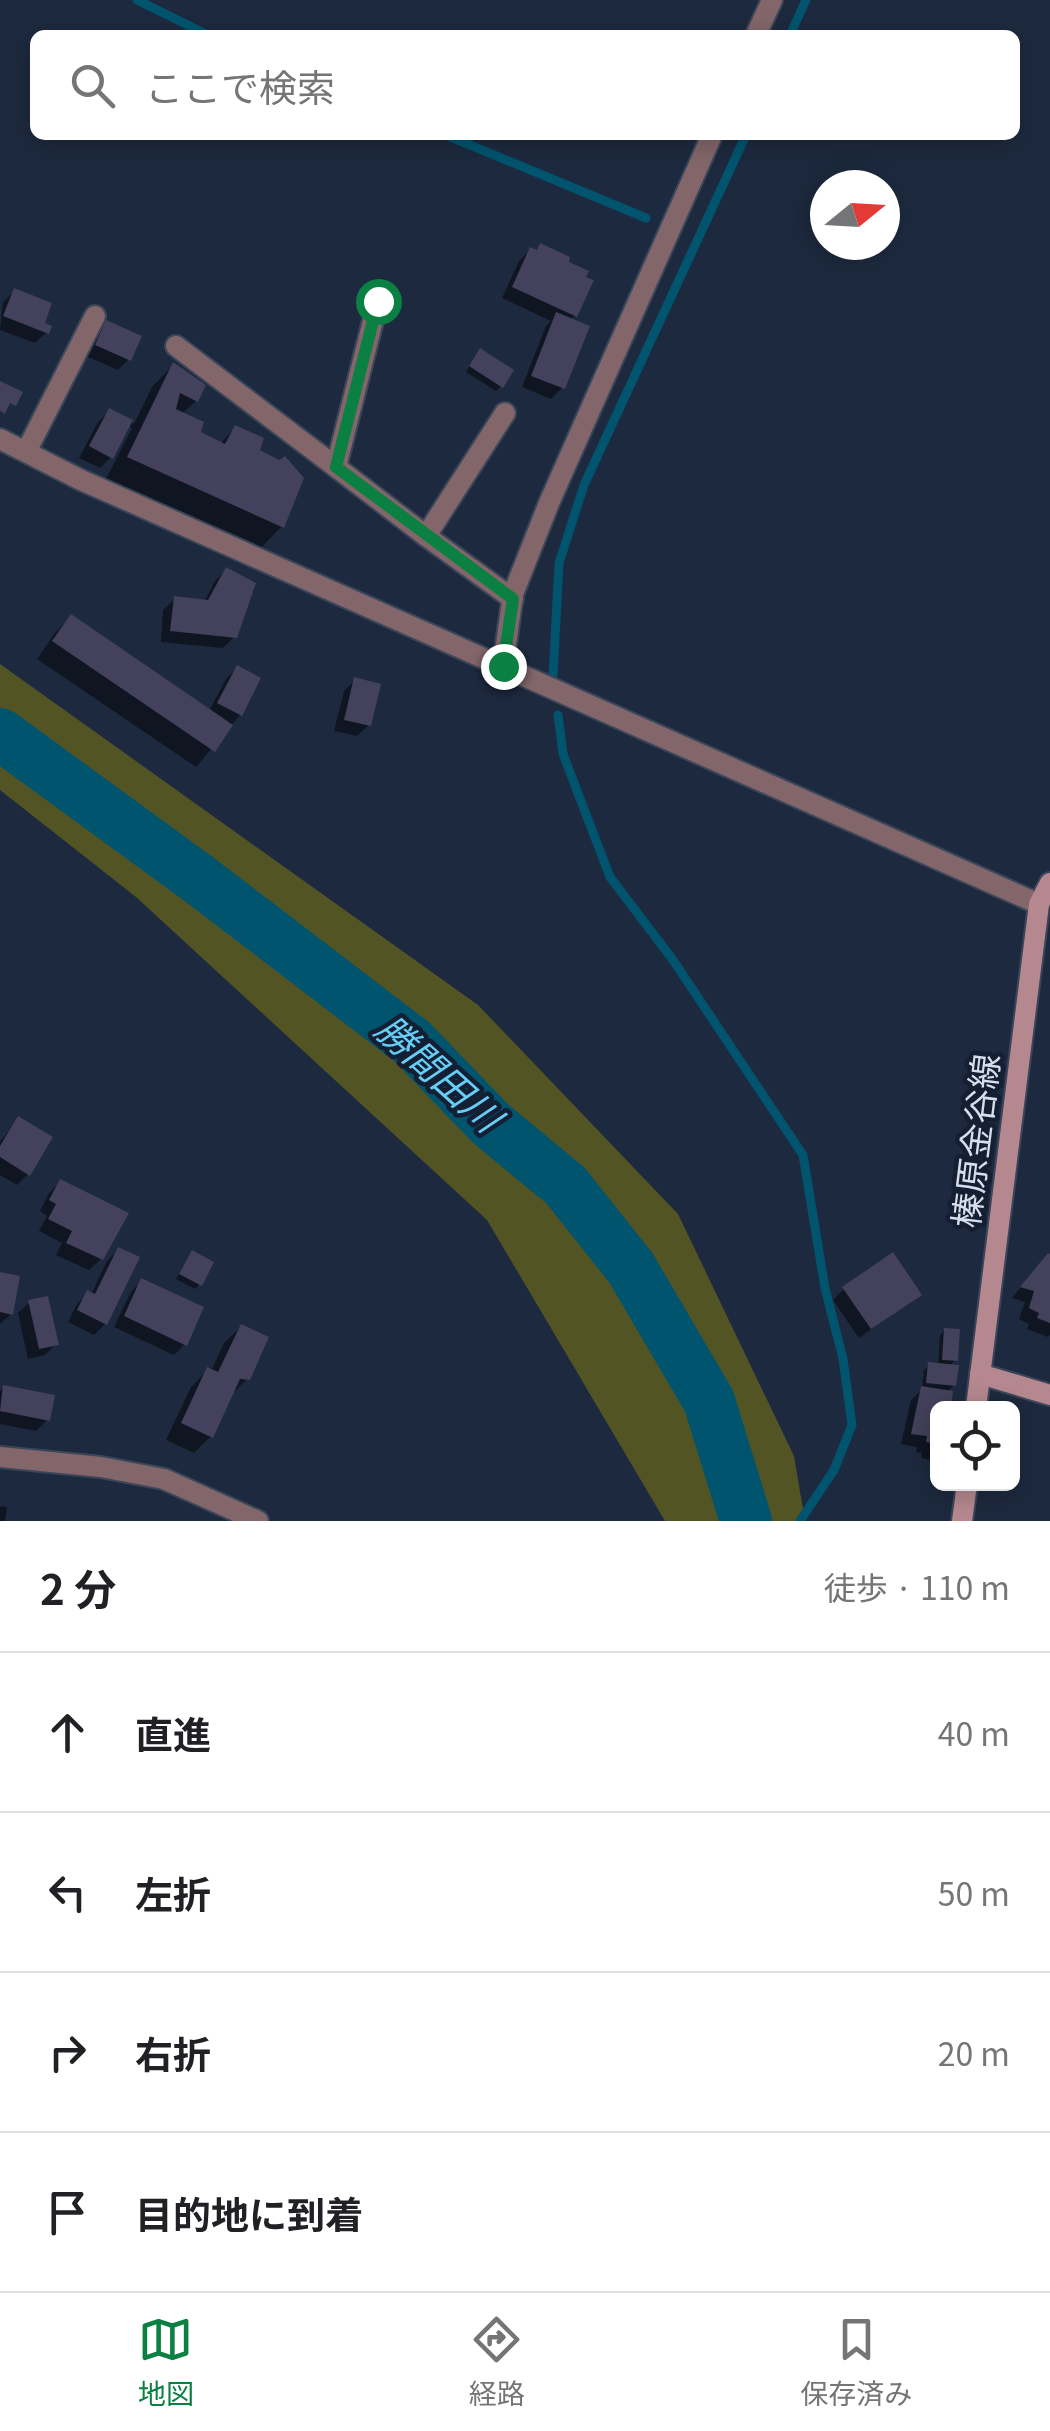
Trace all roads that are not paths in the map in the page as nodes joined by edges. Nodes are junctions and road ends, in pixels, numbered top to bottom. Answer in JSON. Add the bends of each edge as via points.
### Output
{"nodes":[{"id":1,"x":772,"y":0,"type":"edge"},
{"id":2,"x":758,"y":30,"type":"edge"},
{"id":3,"x":710,"y":140,"type":"edge"},
{"id":4,"x":378,"y":301,"type":"dead end"},
{"id":5,"x":95,"y":316,"type":"dead end"},
{"id":6,"x":176,"y":346,"type":"dead end"},
{"id":7,"x":505,"y":413,"type":"dead end"},
{"id":8,"x":0,"y":439,"type":"edge"},
{"id":9,"x":27,"y":450,"type":"junction"},
{"id":10,"x":336,"y":467,"type":"junction"},
{"id":11,"x":426,"y":536,"type":"junction"},
{"id":12,"x":513,"y":599,"type":"junction"},
{"id":13,"x":503,"y":666,"type":"junction"},
{"id":14,"x":1050,"y":883,"type":"edge"},
{"id":15,"x":1039,"y":904,"type":"junction"},
{"id":16,"x":980,"y":1374,"type":"junction"},
{"id":17,"x":1050,"y":1395,"type":"edge"},
{"id":18,"x":977,"y":1401,"type":"edge"},
{"id":19,"x":0,"y":1457,"type":"edge"},
{"id":20,"x":966,"y":1491,"type":"edge"},
{"id":21,"x":258,"y":1521,"type":"edge"},
{"id":22,"x":962,"y":1521,"type":"edge"}],
"edges":[{"from":1,"to":2,"type":"street"},
{"from":3,"to":12,"type":"street"},
{"from":4,"to":10,"type":"street"},
{"from":5,"to":9,"type":"street"},
{"from":6,"to":10,"type":"street"},
{"from":7,"to":11,"type":"street"},
{"from":8,"to":9,"type":"street"},
{"from":9,"to":13,"type":"street","via":[[80,480]]},
{"from":10,"to":11,"type":"street"},
{"from":11,"to":12,"type":"street"},
{"from":12,"to":13,"type":"street"},
{"from":13,"to":15,"type":"street"},
{"from":14,"to":15,"type":"main road","name":"榛原金谷線"},
{"from":15,"to":16,"type":"main road","name":"榛原金谷線"},
{"from":16,"to":17,"type":"main road"},
{"from":16,"to":18,"type":"main road","name":"榛原金谷線"},
{"from":19,"to":21,"type":"street","via":[[164,1479]]},
{"from":20,"to":22,"type":"main road"}]}
